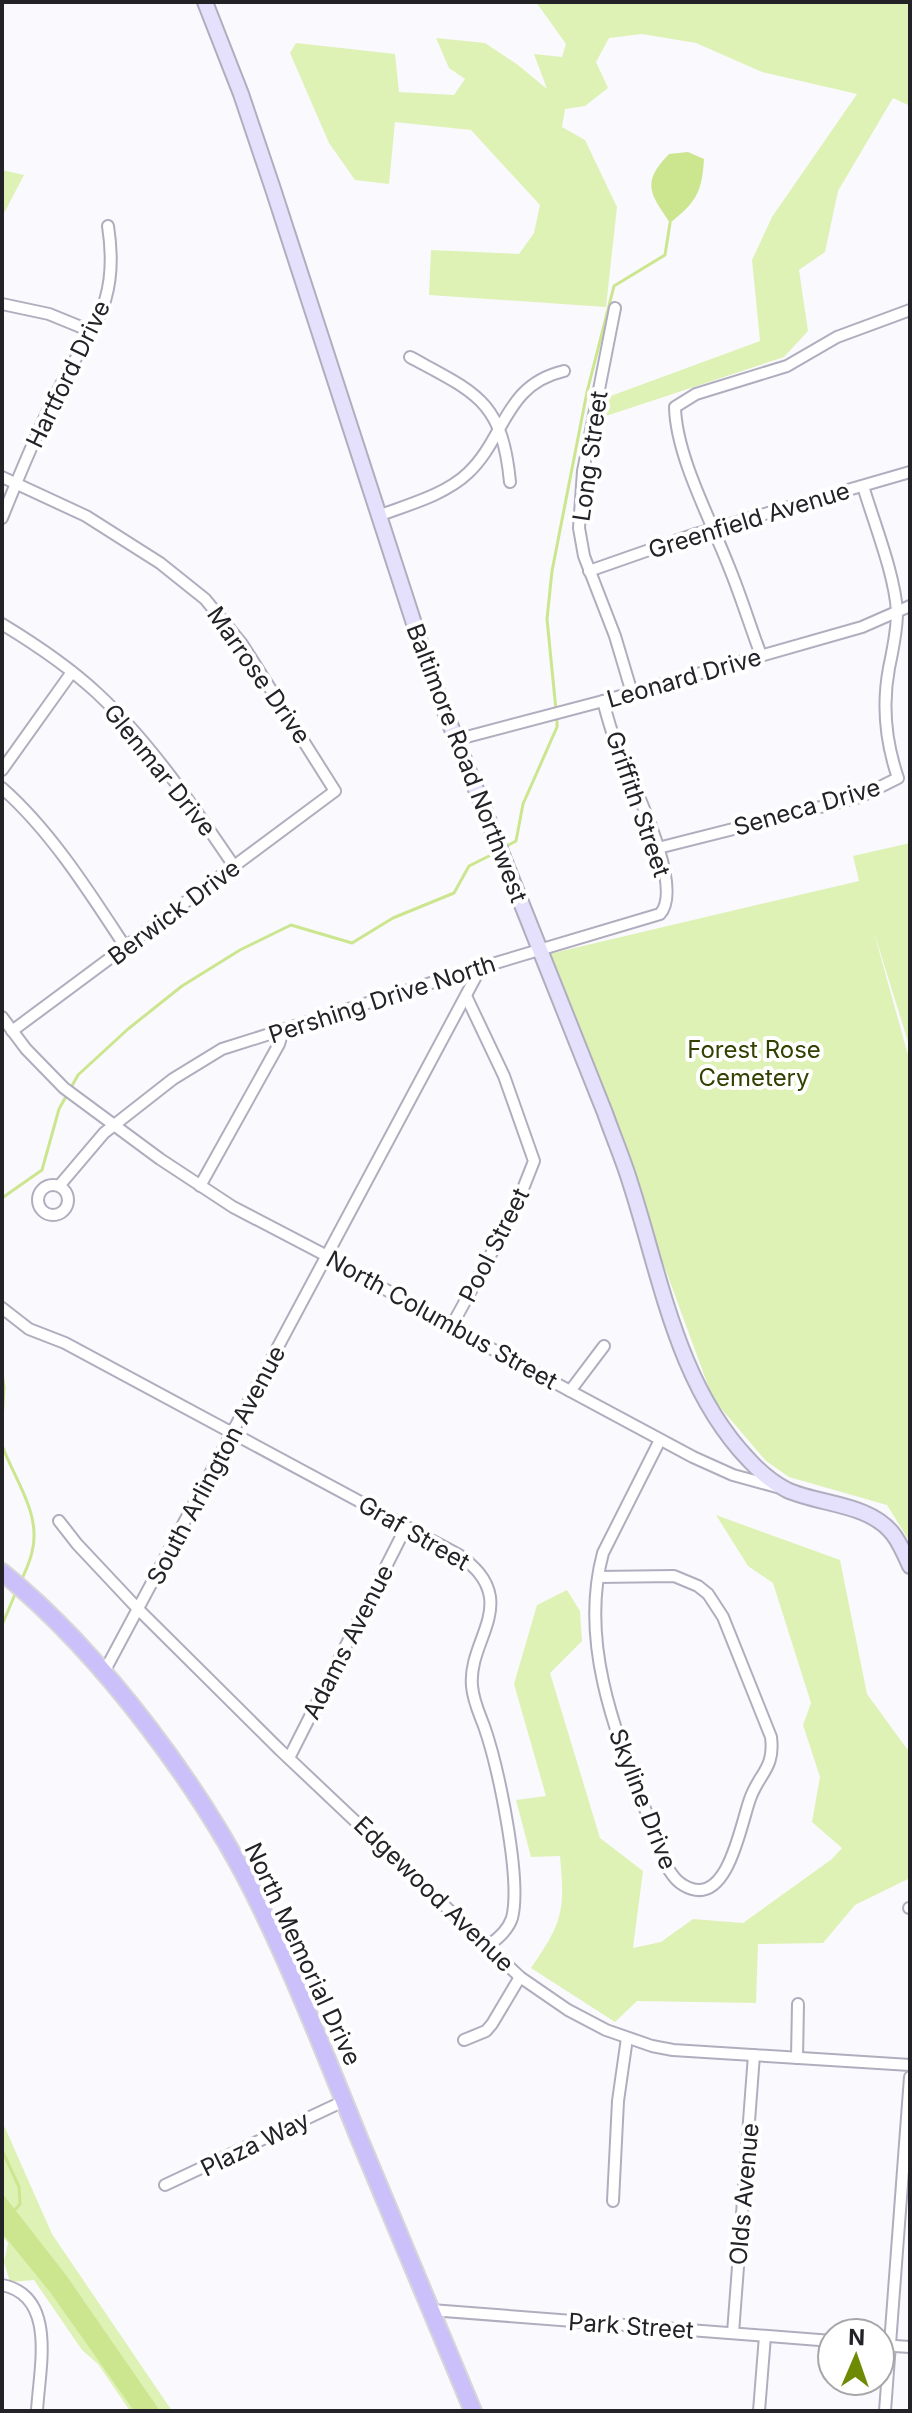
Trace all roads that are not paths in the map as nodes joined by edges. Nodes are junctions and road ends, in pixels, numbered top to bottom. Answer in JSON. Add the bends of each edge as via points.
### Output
{"nodes":[{"id":1,"x":205,"y":2,"type":"edge"},
{"id":2,"x":108,"y":226,"type":"dead end"},
{"id":3,"x":2,"y":304,"type":"edge"},
{"id":4,"x":615,"y":308,"type":"dead end"},
{"id":5,"x":910,"y":310,"type":"edge"},
{"id":6,"x":93,"y":332,"type":"junction"},
{"id":7,"x":410,"y":357,"type":"dead end"},
{"id":8,"x":564,"y":371,"type":"dead end"},
{"id":9,"x":499,"y":427,"type":"junction"},
{"id":10,"x":910,"y":472,"type":"edge"},
{"id":11,"x":2,"y":477,"type":"edge"},
{"id":12,"x":510,"y":482,"type":"dead end"},
{"id":13,"x":16,"y":483,"type":"junction"},
{"id":14,"x":863,"y":486,"type":"junction"},
{"id":15,"x":378,"y":516,"type":"junction"},
{"id":16,"x":2,"y":518,"type":"edge"},
{"id":17,"x":714,"y":529,"type":"junction"},
{"id":18,"x":589,"y":571,"type":"junction"},
{"id":19,"x":910,"y":606,"type":"edge"},
{"id":20,"x":897,"y":612,"type":"junction"},
{"id":21,"x":2,"y":624,"type":"edge"},
{"id":22,"x":761,"y":655,"type":"junction"},
{"id":23,"x":72,"y":672,"type":"junction"},
{"id":24,"x":632,"y":693,"type":"junction"},
{"id":25,"x":603,"y":701,"type":"junction"},
{"id":26,"x":455,"y":740,"type":"junction"},
{"id":27,"x":2,"y":770,"type":"edge"},
{"id":28,"x":2,"y":788,"type":"edge"},
{"id":29,"x":335,"y":791,"type":"joint"},
{"id":30,"x":658,"y":848,"type":"junction"},
{"id":31,"x":234,"y":866,"type":"junction"},
{"id":32,"x":666,"y":908,"type":"joint"},
{"id":33,"x":126,"y":948,"type":"junction"},
{"id":34,"x":539,"y":950,"type":"junction"},
{"id":35,"x":481,"y":967,"type":"junction"},
{"id":36,"x":466,"y":996,"type":"junction"},
{"id":37,"x":2,"y":1017,"type":"edge"},
{"id":38,"x":12,"y":1031,"type":"junction"},
{"id":39,"x":283,"y":1031,"type":"junction"},
{"id":40,"x":114,"y":1125,"type":"junction"},
{"id":41,"x":59,"y":1186,"type":"dead end"},
{"id":42,"x":200,"y":1186,"type":"junction"},
{"id":43,"x":327,"y":1256,"type":"junction"},
{"id":44,"x":2,"y":1309,"type":"edge"},
{"id":45,"x":451,"y":1327,"type":"junction"},
{"id":46,"x":604,"y":1346,"type":"dead end"},
{"id":47,"x":570,"y":1391,"type":"junction"},
{"id":48,"x":233,"y":1434,"type":"junction"},
{"id":49,"x":660,"y":1440,"type":"junction"},
{"id":50,"x":788,"y":1490,"type":"junction"},
{"id":51,"x":59,"y":1521,"type":"dead end"},
{"id":52,"x":406,"y":1527,"type":"junction"},
{"id":53,"x":910,"y":1566,"type":"edge"},
{"id":54,"x":3,"y":1573,"type":"edge"},
{"id":55,"x":598,"y":1577,"type":"junction"},
{"id":56,"x":139,"y":1610,"type":"junction"},
{"id":57,"x":103,"y":1674,"type":"junction"},
{"id":58,"x":289,"y":1758,"type":"junction"},
{"id":59,"x":489,"y":1945,"type":"junction"},
{"id":60,"x":520,"y":1977,"type":"junction"},
{"id":61,"x":798,"y":2004,"type":"dead end"},
{"id":62,"x":627,"y":2038,"type":"junction"},
{"id":63,"x":464,"y":2040,"type":"dead end"},
{"id":64,"x":754,"y":2055,"type":"junction"},
{"id":65,"x":797,"y":2058,"type":"junction"},
{"id":66,"x":910,"y":2065,"type":"edge"},
{"id":67,"x":910,"y":2077,"type":"edge"},
{"id":68,"x":344,"y":2101,"type":"junction"},
{"id":69,"x":165,"y":2185,"type":"dead end"},
{"id":70,"x":613,"y":2201,"type":"dead end"},
{"id":71,"x":8,"y":2287,"type":"edge"},
{"id":72,"x":431,"y":2310,"type":"junction"},
{"id":73,"x":888,"y":2317,"type":"edge"},
{"id":74,"x":733,"y":2333,"type":"junction"},
{"id":75,"x":765,"y":2336,"type":"junction"},
{"id":76,"x":816,"y":2340,"type":"edge"},
{"id":77,"x":37,"y":2411,"type":"edge"},
{"id":78,"x":473,"y":2411,"type":"edge"},
{"id":79,"x":759,"y":2411,"type":"edge"}],
"edges":[{"from":1,"to":15,"type":"main road","name":"Baltimore Road Northwest","via":[[259,148]]},
{"from":2,"to":6,"type":"street","name":"Hartford Drive","via":[[110,284]]},
{"from":3,"to":6,"type":"street","via":[[62,318]]},
{"from":4,"to":18,"type":"street","name":"Long Street","via":[[580,496],[579,528]]},
{"from":5,"to":17,"type":"street","via":[[837,337],[787,366],[696,394],[675,407],[688,462]]},
{"from":6,"to":13,"type":"street","name":"Hartford Drive","via":[[56,393]]},
{"from":7,"to":9,"type":"street","via":[[470,391],[490,409]]},
{"from":8,"to":9,"type":"street","via":[[530,386]]},
{"from":9,"to":12,"type":"street"},
{"from":9,"to":15,"type":"street","via":[[477,463],[459,480]]},
{"from":10,"to":14,"type":"street","name":"Greenfield Avenue"},
{"from":11,"to":13,"type":"street","name":"Marrose Drive"},
{"from":13,"to":16,"type":"street","name":"Hartford Drive"},
{"from":13,"to":29,"type":"street","name":"Marrose Drive","via":[[111,531],[205,599],[242,644]]},
{"from":14,"to":17,"type":"street","name":"Greenfield Avenue"},
{"from":14,"to":20,"type":"street","name":"Seneca Drive"},
{"from":15,"to":26,"type":"main road","name":"Baltimore Road Northwest"},
{"from":17,"to":18,"type":"street","name":"Greenfield Avenue"},
{"from":17,"to":22,"type":"street"},
{"from":18,"to":24,"type":"street","name":"Long Street"},
{"from":19,"to":20,"type":"street","name":"Leonard Drive"},
{"from":20,"to":22,"type":"street","name":"Leonard Drive"},
{"from":20,"to":30,"type":"street","name":"Seneca Drive","via":[[886,710],[898,778],[860,797]]},
{"from":21,"to":23,"type":"street","name":"Glenmar Drive"},
{"from":22,"to":24,"type":"street","name":"Leonard Drive"},
{"from":23,"to":27,"type":"street"},
{"from":23,"to":31,"type":"street","name":"Glenmar Drive","via":[[134,733]]},
{"from":24,"to":25,"type":"street","name":"Leonard Drive"},
{"from":25,"to":26,"type":"street","name":"Leonard Drive"},
{"from":25,"to":30,"type":"street","name":"Griffith Street"},
{"from":26,"to":34,"type":"main road","name":"Baltimore Road Northwest"},
{"from":28,"to":33,"type":"street","via":[[44,832]]},
{"from":29,"to":31,"type":"street","name":"Berwick Drive"},
{"from":30,"to":32,"type":"street","name":"Griffith Street","via":[[667,881]]},
{"from":31,"to":33,"type":"street","name":"Berwick Drive"},
{"from":32,"to":34,"type":"street","name":"Pershing Drive North","via":[[649,919]]},
{"from":33,"to":38,"type":"street","name":"Berwick Drive"},
{"from":34,"to":35,"type":"street","name":"Pershing Drive North"},
{"from":34,"to":50,"type":"main road","name":"Baltimore Road Northwest","via":[[630,1181],[667,1309],[700,1390],[731,1440],[761,1472]]},
{"from":35,"to":36,"type":"street","name":"South Arlington Avenue"},
{"from":35,"to":39,"type":"street","name":"Pershing Drive North"},
{"from":36,"to":43,"type":"street","name":"South Arlington Avenue"},
{"from":36,"to":45,"type":"street","name":"Pool Street","via":[[504,1076],[534,1161],[513,1214]]},
{"from":37,"to":38,"type":"street","name":"North Columbus Street"},
{"from":38,"to":40,"type":"street","name":"North Columbus Street","via":[[67,1091]]},
{"from":39,"to":40,"type":"street","name":"Pershing Drive North","via":[[222,1049]]},
{"from":39,"to":42,"type":"street"},
{"from":40,"to":41,"type":"street","name":"Pershing Drive North"},
{"from":40,"to":42,"type":"street","name":"North Columbus Street"},
{"from":42,"to":43,"type":"street","name":"North Columbus Street"},
{"from":43,"to":45,"type":"street","name":"North Columbus Street"},
{"from":43,"to":48,"type":"street","name":"South Arlington Avenue"},
{"from":44,"to":48,"type":"street","name":"Graf Street","via":[[29,1329],[65,1343]]},
{"from":45,"to":47,"type":"street","name":"North Columbus Street"},
{"from":46,"to":47,"type":"street"},
{"from":47,"to":49,"type":"street","name":"North Columbus Street"},
{"from":48,"to":52,"type":"street","name":"Graf Street"},
{"from":48,"to":56,"type":"street","name":"South Arlington Avenue"},
{"from":49,"to":50,"type":"street","name":"North Columbus Street","via":[[733,1475]]},
{"from":49,"to":55,"type":"street","name":"Skyline Drive","via":[[609,1540]]},
{"from":50,"to":53,"type":"main road","name":"North Columbus Street","via":[[881,1523],[892,1532]]},
{"from":51,"to":56,"type":"street","name":"Edgewood Avenue"},
{"from":52,"to":58,"type":"street","name":"Adams Avenue"},
{"from":52,"to":59,"type":"street","name":"Graf Street","via":[[470,1563],[488,1586],[491,1600],[471,1684],[498,1782],[514,1882],[512,1918]]},
{"from":54,"to":57,"type":"main road","name":"North Memorial Drive"},
{"from":55,"to":55,"type":"street","name":"Skyline Drive","via":[[674,1576],[708,1594],[723,1617],[771,1737],[772,1758],[751,1795],[728,1865],[717,1883],[702,1890],[672,1877],[613,1722],[598,1638]]},
{"from":56,"to":57,"type":"street","name":"South Arlington Avenue"},
{"from":56,"to":58,"type":"street","name":"Edgewood Avenue"},
{"from":57,"to":68,"type":"main road","name":"North Memorial Drive","via":[[188,1782],[242,1871]]},
{"from":58,"to":59,"type":"street","name":"Edgewood Avenue"},
{"from":59,"to":60,"type":"street","name":"Edgewood Avenue"},
{"from":60,"to":62,"type":"street","name":"Edgewood Avenue","via":[[568,2010]]},
{"from":60,"to":63,"type":"street","via":[[486,2031]]},
{"from":61,"to":65,"type":"street"},
{"from":62,"to":64,"type":"street","name":"Edgewood Avenue","via":[[673,2050]]},
{"from":62,"to":70,"type":"street"},
{"from":64,"to":65,"type":"street","name":"Edgewood Avenue"},
{"from":64,"to":74,"type":"street","name":"Olds Avenue"},
{"from":65,"to":66,"type":"street","name":"Edgewood Avenue"},
{"from":67,"to":73,"type":"street"},
{"from":68,"to":69,"type":"street","name":"Plaza Way"},
{"from":68,"to":72,"type":"main road","name":"North Memorial Drive"},
{"from":71,"to":77,"type":"street","via":[[33,2305],[41,2326]]},
{"from":72,"to":74,"type":"street","name":"Park Street"},
{"from":72,"to":78,"type":"main road","name":"North Memorial Drive"},
{"from":74,"to":75,"type":"street","name":"Park Street"},
{"from":75,"to":76,"type":"street","name":"Park Street"},
{"from":75,"to":79,"type":"street"}]}
